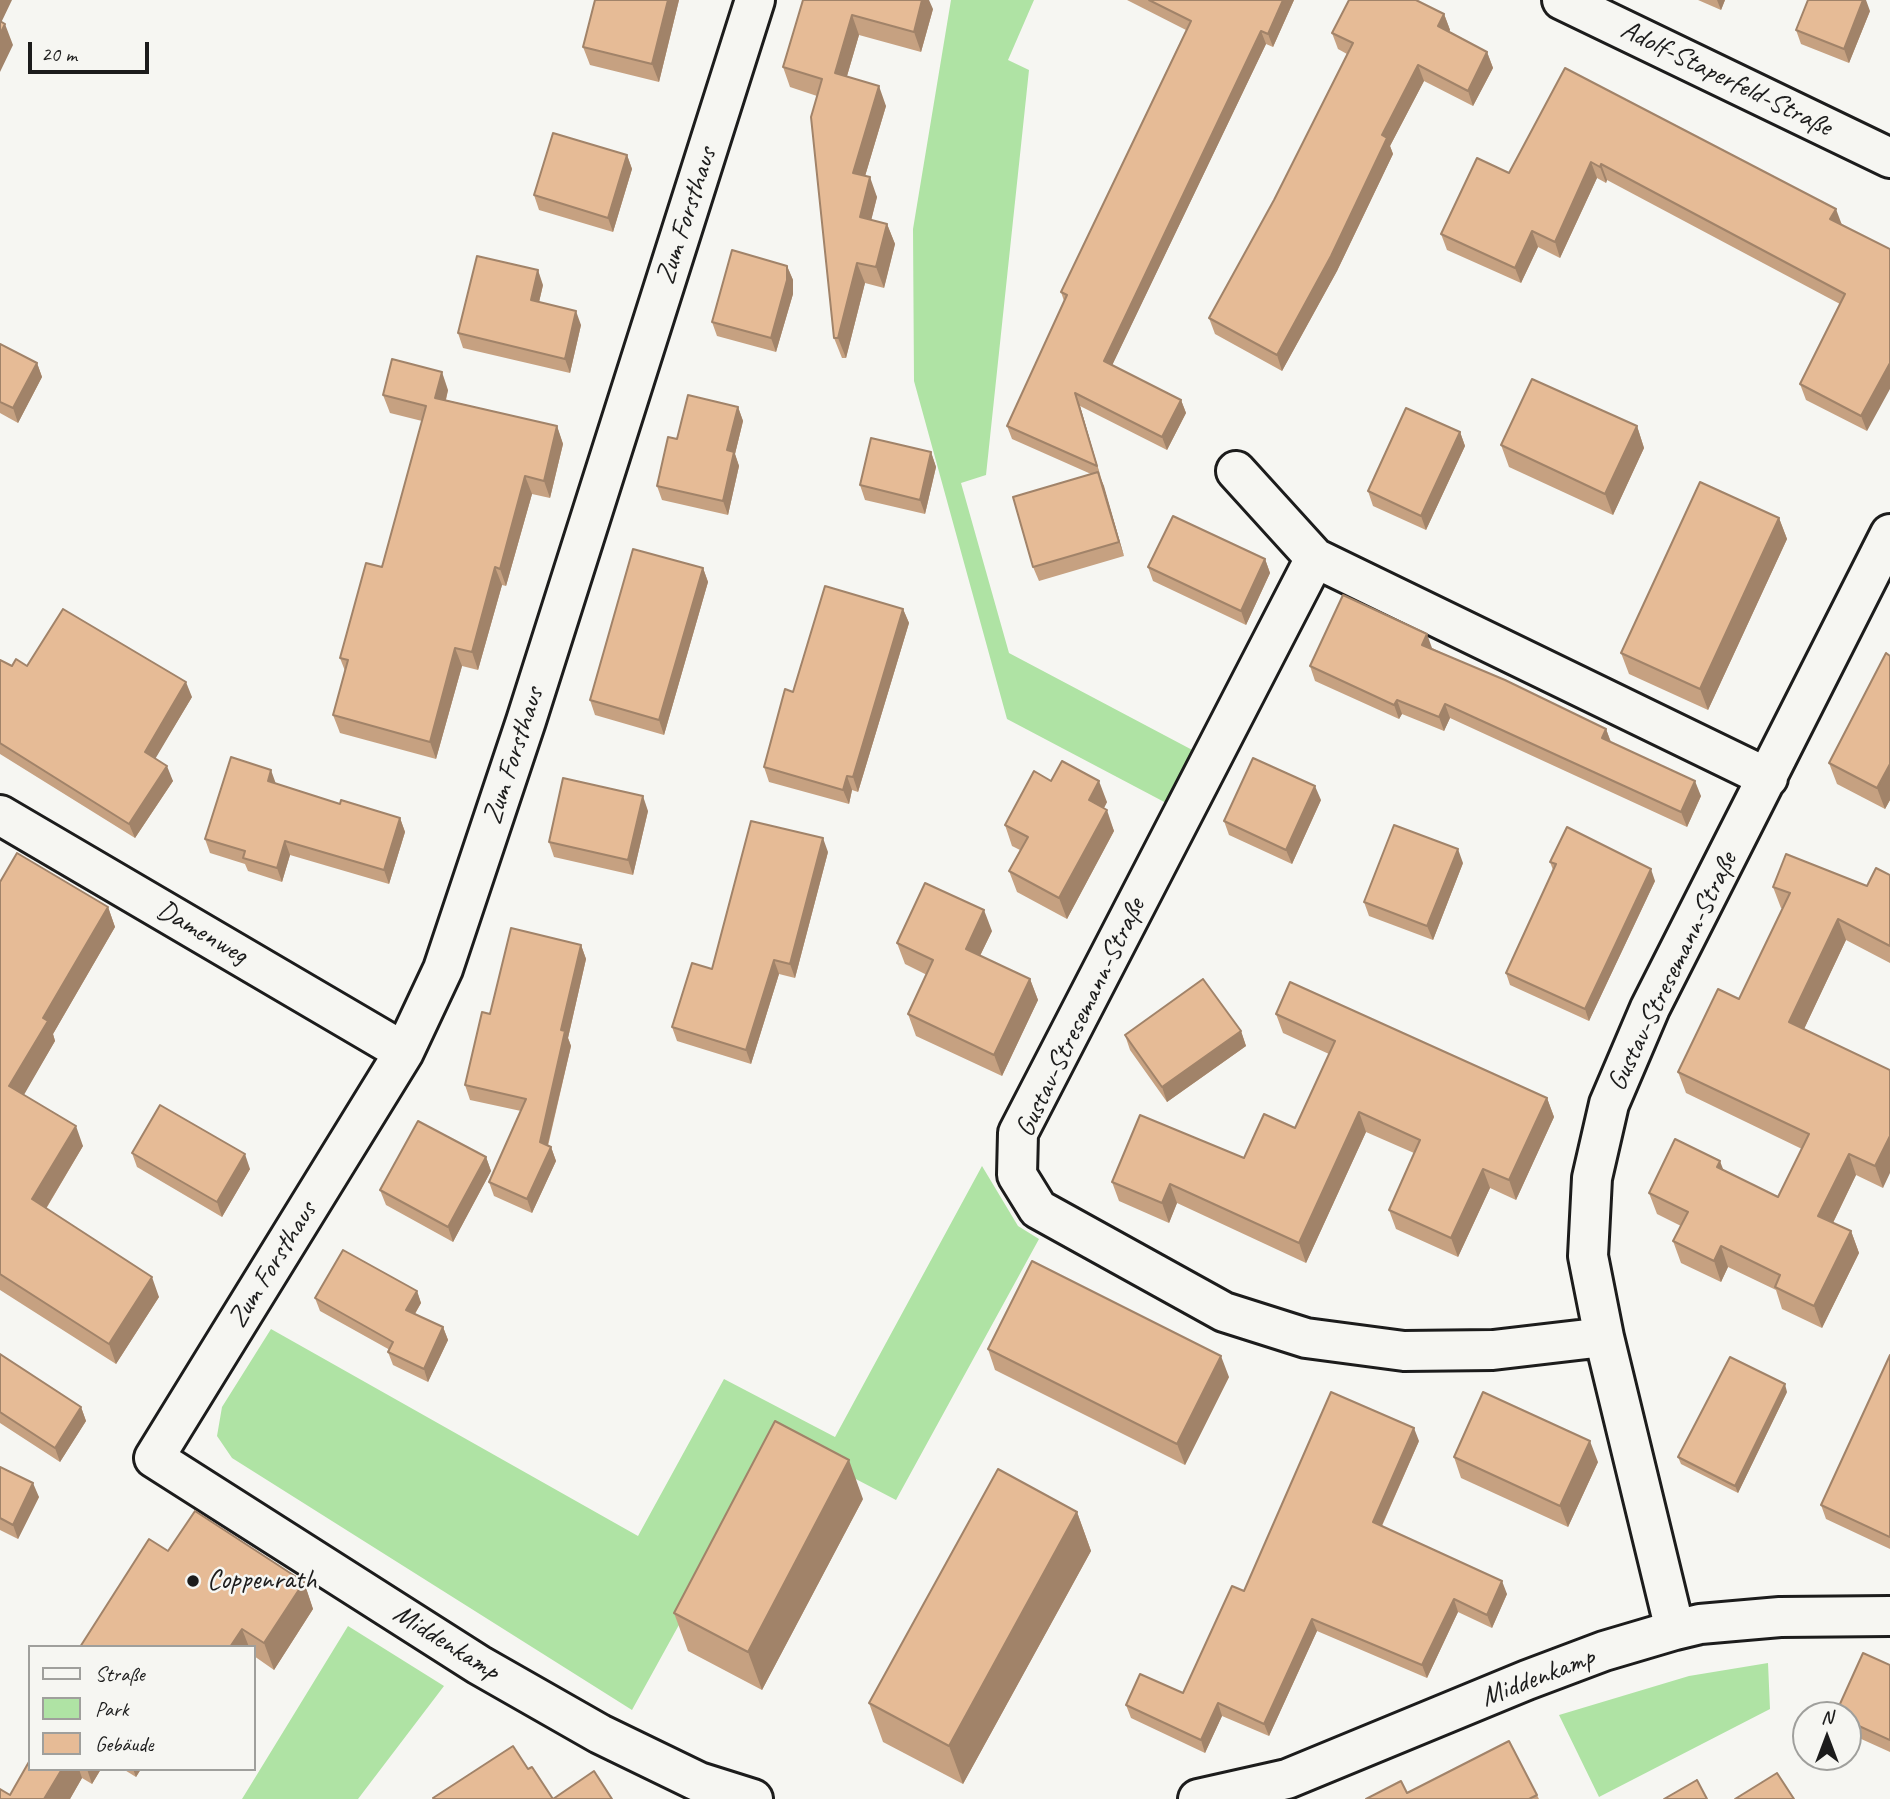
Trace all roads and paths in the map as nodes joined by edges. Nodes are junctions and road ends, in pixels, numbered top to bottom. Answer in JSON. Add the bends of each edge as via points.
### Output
{"nodes":[{"id":1,"x":755,"y":0,"type":"edge"},
{"id":2,"x":1562,"y":0,"type":"edge"},
{"id":3,"x":1890,"y":159,"type":"edge"},
{"id":4,"x":1236,"y":471,"type":"dead end"},
{"id":5,"x":1890,"y":534,"type":"edge"},
{"id":6,"x":1315,"y":558,"type":"junction"},
{"id":7,"x":1768,"y":778,"type":"junction"},
{"id":8,"x":0,"y":815,"type":"edge"},
{"id":9,"x":404,"y":1052,"type":"junction"},
{"id":10,"x":1604,"y":1337,"type":"junction"},
{"id":11,"x":154,"y":1458,"type":"joint"},
{"id":12,"x":1890,"y":1616,"type":"edge"},
{"id":13,"x":1675,"y":1630,"type":"junction"},
{"id":14,"x":753,"y":1799,"type":"edge"},
{"id":15,"x":1198,"y":1799,"type":"edge"}],
"edges":[{"from":1,"to":9,"type":"street","name":"Zum Forsthaus","via":[[471,888],[443,969]]},
{"from":2,"to":3,"type":"street","name":"Adolf-Staperfeld-Straße"},
{"from":4,"to":6,"type":"street"},
{"from":5,"to":7,"type":"street","name":"Gustav-Stresemann-Straße"},
{"from":6,"to":7,"type":"street"},
{"from":6,"to":10,"type":"street","name":"Gustav-Stresemann-Straße","via":[[1018,1133],[1017,1175],[1038,1209],[1224,1312],[1306,1338],[1417,1350],[1493,1350]]},
{"from":7,"to":10,"type":"street","name":"Gustav-Stresemann-Straße","via":[[1650,1008],[1609,1104],[1592,1178],[1588,1256]]},
{"from":8,"to":9,"type":"street","name":"Damenweg"},
{"from":9,"to":11,"type":"street","name":"Zum Forsthaus"},
{"from":10,"to":13,"type":"street","name":"Gustav-Stresemann-Straße"},
{"from":11,"to":14,"type":"street","name":"Middenkamp","via":[[503,1679],[686,1776]]},
{"from":12,"to":13,"type":"street","name":"Middenkamp","via":[[1780,1617]]},
{"from":13,"to":15,"type":"street","name":"Middenkamp","via":[[1553,1671],[1287,1779]]}]}
